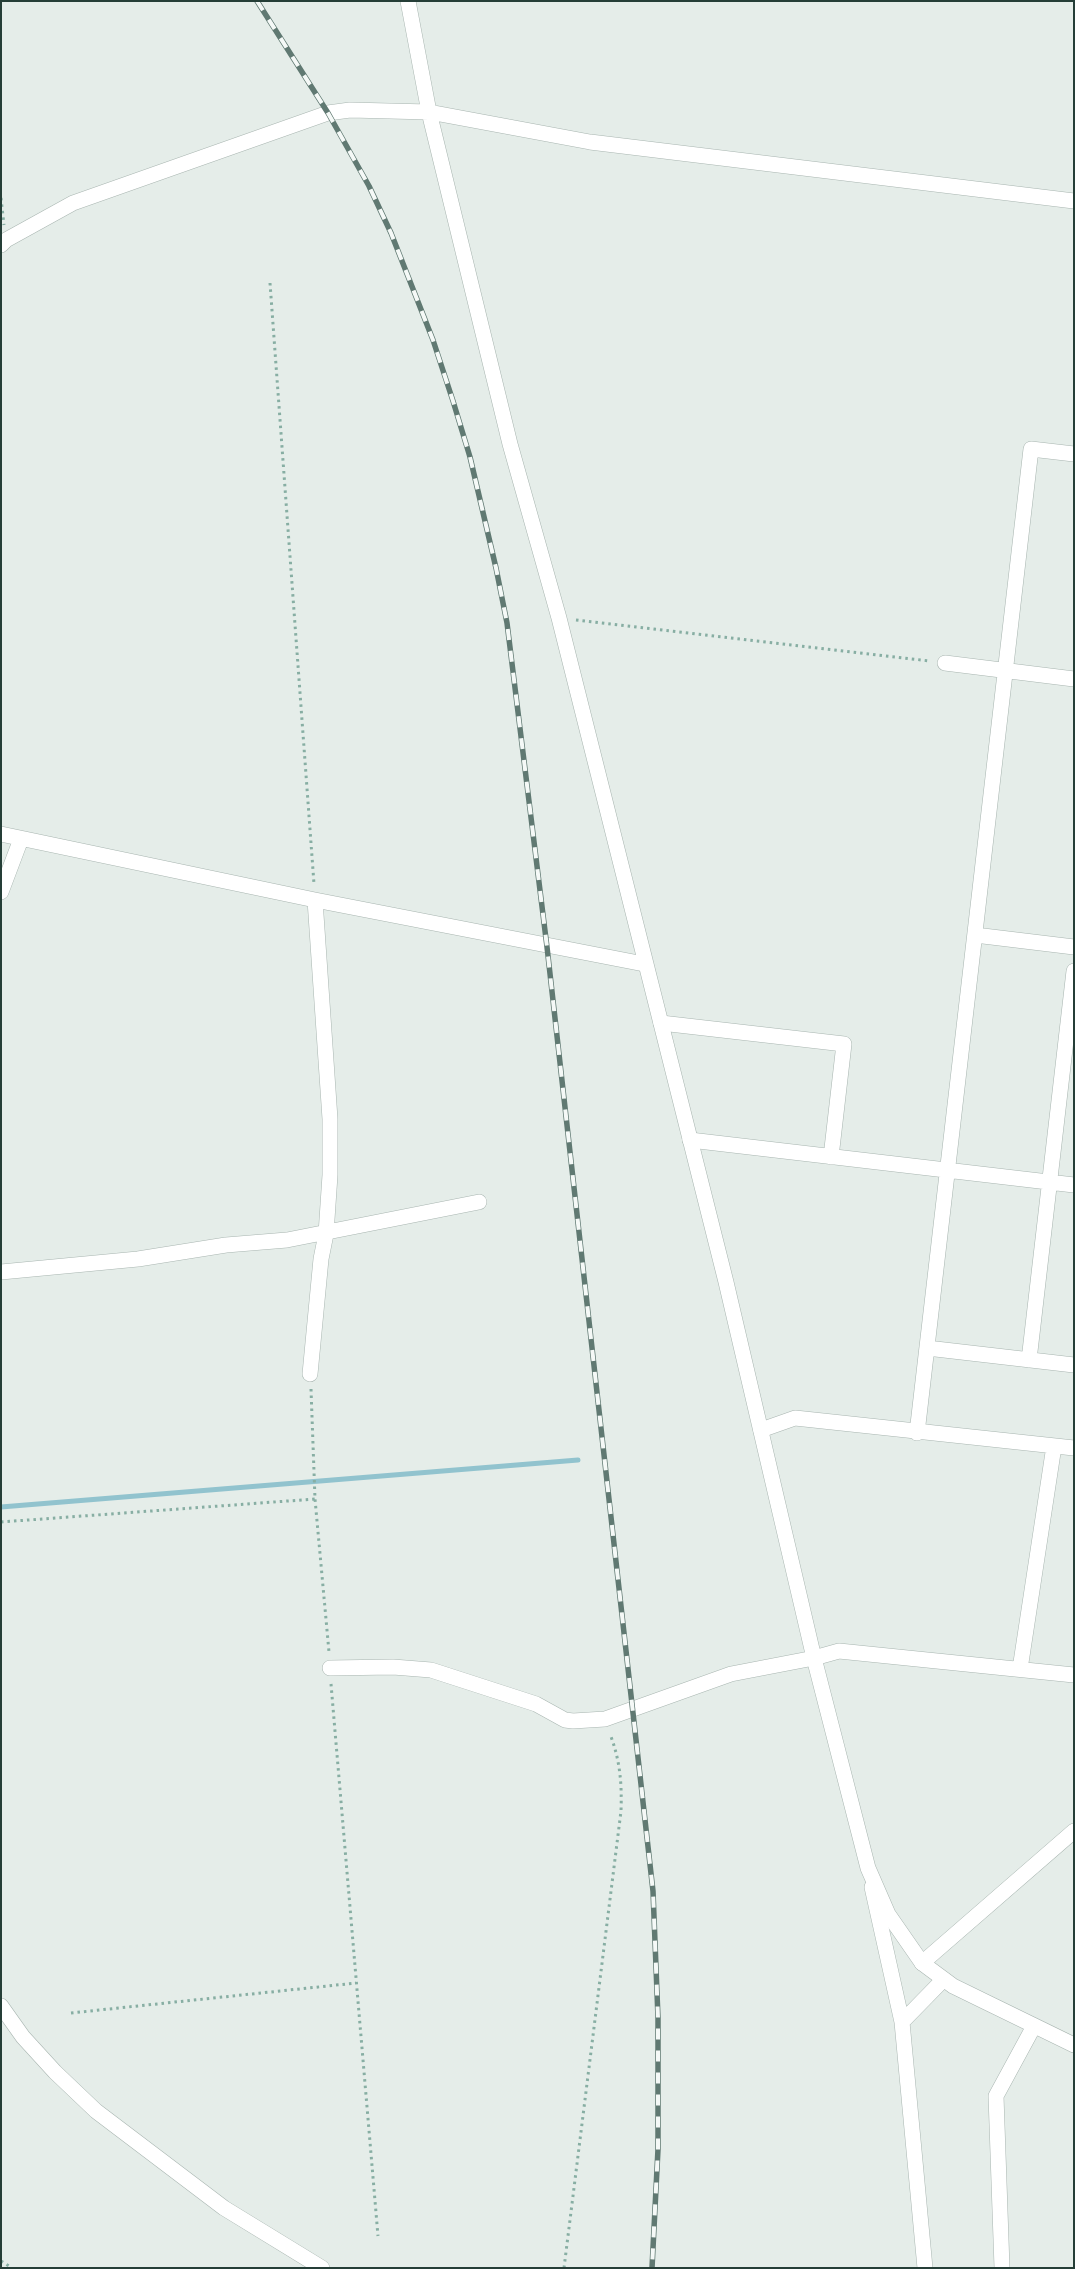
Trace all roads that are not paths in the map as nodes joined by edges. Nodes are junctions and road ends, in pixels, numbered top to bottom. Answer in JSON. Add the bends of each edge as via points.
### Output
{"nodes":[{"id":1,"x":408,"y":1,"type":"edge"},
{"id":2,"x":429,"y":112,"type":"junction"},
{"id":3,"x":1074,"y":201,"type":"edge"},
{"id":4,"x":4,"y":243,"type":"edge"},
{"id":5,"x":1074,"y":454,"type":"edge"},
{"id":6,"x":946,"y":662,"type":"road end"},
{"id":7,"x":1006,"y":671,"type":"junction"},
{"id":8,"x":1074,"y":679,"type":"edge"},
{"id":9,"x":1,"y":834,"type":"edge"},
{"id":10,"x":21,"y":839,"type":"junction"},
{"id":11,"x":1,"y":892,"type":"edge"},
{"id":12,"x":316,"y":900,"type":"junction"},
{"id":13,"x":975,"y":935,"type":"junction"},
{"id":14,"x":1074,"y":947,"type":"edge"},
{"id":15,"x":644,"y":964,"type":"junction"},
{"id":16,"x":1074,"y":971,"type":"edge"},
{"id":17,"x":661,"y":1023,"type":"junction"},
{"id":18,"x":690,"y":1140,"type":"junction"},
{"id":19,"x":831,"y":1157,"type":"junction"},
{"id":20,"x":948,"y":1170,"type":"junction"},
{"id":21,"x":1049,"y":1182,"type":"junction"},
{"id":22,"x":1074,"y":1185,"type":"edge"},
{"id":23,"x":479,"y":1202,"type":"dead end"},
{"id":24,"x":326,"y":1234,"type":"junction"},
{"id":25,"x":1,"y":1272,"type":"edge"},
{"id":26,"x":927,"y":1348,"type":"junction"},
{"id":27,"x":1029,"y":1360,"type":"junction"},
{"id":28,"x":1074,"y":1366,"type":"edge"},
{"id":29,"x":310,"y":1374,"type":"road end"},
{"id":30,"x":761,"y":1430,"type":"junction"},
{"id":31,"x":917,"y":1432,"type":"junction"},
{"id":32,"x":1054,"y":1446,"type":"junction"},
{"id":33,"x":1074,"y":1448,"type":"edge"},
{"id":34,"x":814,"y":1658,"type":"junction"},
{"id":35,"x":330,"y":1668,"type":"road end"},
{"id":36,"x":1020,"y":1669,"type":"junction"},
{"id":37,"x":1074,"y":1675,"type":"edge"},
{"id":38,"x":1074,"y":1831,"type":"edge"},
{"id":39,"x":868,"y":1868,"type":"junction"},
{"id":40,"x":922,"y":1963,"type":"junction"},
{"id":41,"x":943,"y":1980,"type":"junction"},
{"id":42,"x":1,"y":2006,"type":"edge"},
{"id":43,"x":902,"y":2022,"type":"junction"},
{"id":44,"x":1034,"y":2026,"type":"junction"},
{"id":45,"x":1074,"y":2045,"type":"edge"},
{"id":46,"x":322,"y":2268,"type":"edge"},
{"id":47,"x":925,"y":2268,"type":"edge"},
{"id":48,"x":1002,"y":2268,"type":"edge"}],
"edges":[{"from":1,"to":2,"type":"street"},
{"from":2,"to":3,"type":"street","via":[[590,142]]},
{"from":2,"to":4,"type":"street","via":[[328,112],[73,203]]},
{"from":2,"to":15,"type":"street","via":[[510,444],[559,618]]},
{"from":5,"to":7,"type":"street","via":[[1031,449]]},
{"from":6,"to":7,"type":"street"},
{"from":7,"to":8,"type":"street"},
{"from":7,"to":13,"type":"street"},
{"from":9,"to":10,"type":"street"},
{"from":10,"to":11,"type":"street"},
{"from":10,"to":12,"type":"street"},
{"from":12,"to":15,"type":"street"},
{"from":12,"to":24,"type":"street","via":[[330,1119]]},
{"from":13,"to":14,"type":"street"},
{"from":13,"to":20,"type":"street"},
{"from":15,"to":17,"type":"street"},
{"from":16,"to":21,"type":"street"},
{"from":17,"to":18,"type":"street"},
{"from":17,"to":19,"type":"street","via":[[844,1044]]},
{"from":18,"to":19,"type":"street"},
{"from":18,"to":30,"type":"street"},
{"from":19,"to":20,"type":"street"},
{"from":20,"to":21,"type":"street"},
{"from":20,"to":26,"type":"street"},
{"from":21,"to":22,"type":"street"},
{"from":21,"to":27,"type":"street"},
{"from":23,"to":24,"type":"street"},
{"from":24,"to":25,"type":"street","via":[[138,1259]]},
{"from":24,"to":29,"type":"street"},
{"from":26,"to":27,"type":"street"},
{"from":26,"to":31,"type":"street"},
{"from":27,"to":28,"type":"street"},
{"from":30,"to":31,"type":"street","via":[[795,1418]]},
{"from":30,"to":34,"type":"street"},
{"from":31,"to":32,"type":"street"},
{"from":32,"to":33,"type":"street"},
{"from":32,"to":36,"type":"street"},
{"from":34,"to":35,"type":"street","via":[[731,1674],[605,1719],[565,1720],[536,1704],[431,1670]]},
{"from":34,"to":36,"type":"street","via":[[839,1651]]},
{"from":34,"to":39,"type":"street"},
{"from":36,"to":37,"type":"street"},
{"from":38,"to":40,"type":"street"},
{"from":39,"to":40,"type":"street","via":[[888,1914]]},
{"from":39,"to":43,"type":"street"},
{"from":40,"to":41,"type":"street"},
{"from":41,"to":43,"type":"street"},
{"from":41,"to":44,"type":"street"},
{"from":42,"to":46,"type":"street","via":[[48,2065],[96,2111],[224,2208]]},
{"from":43,"to":47,"type":"street"},
{"from":44,"to":45,"type":"street"},
{"from":44,"to":48,"type":"street","via":[[996,2096]]}]}
